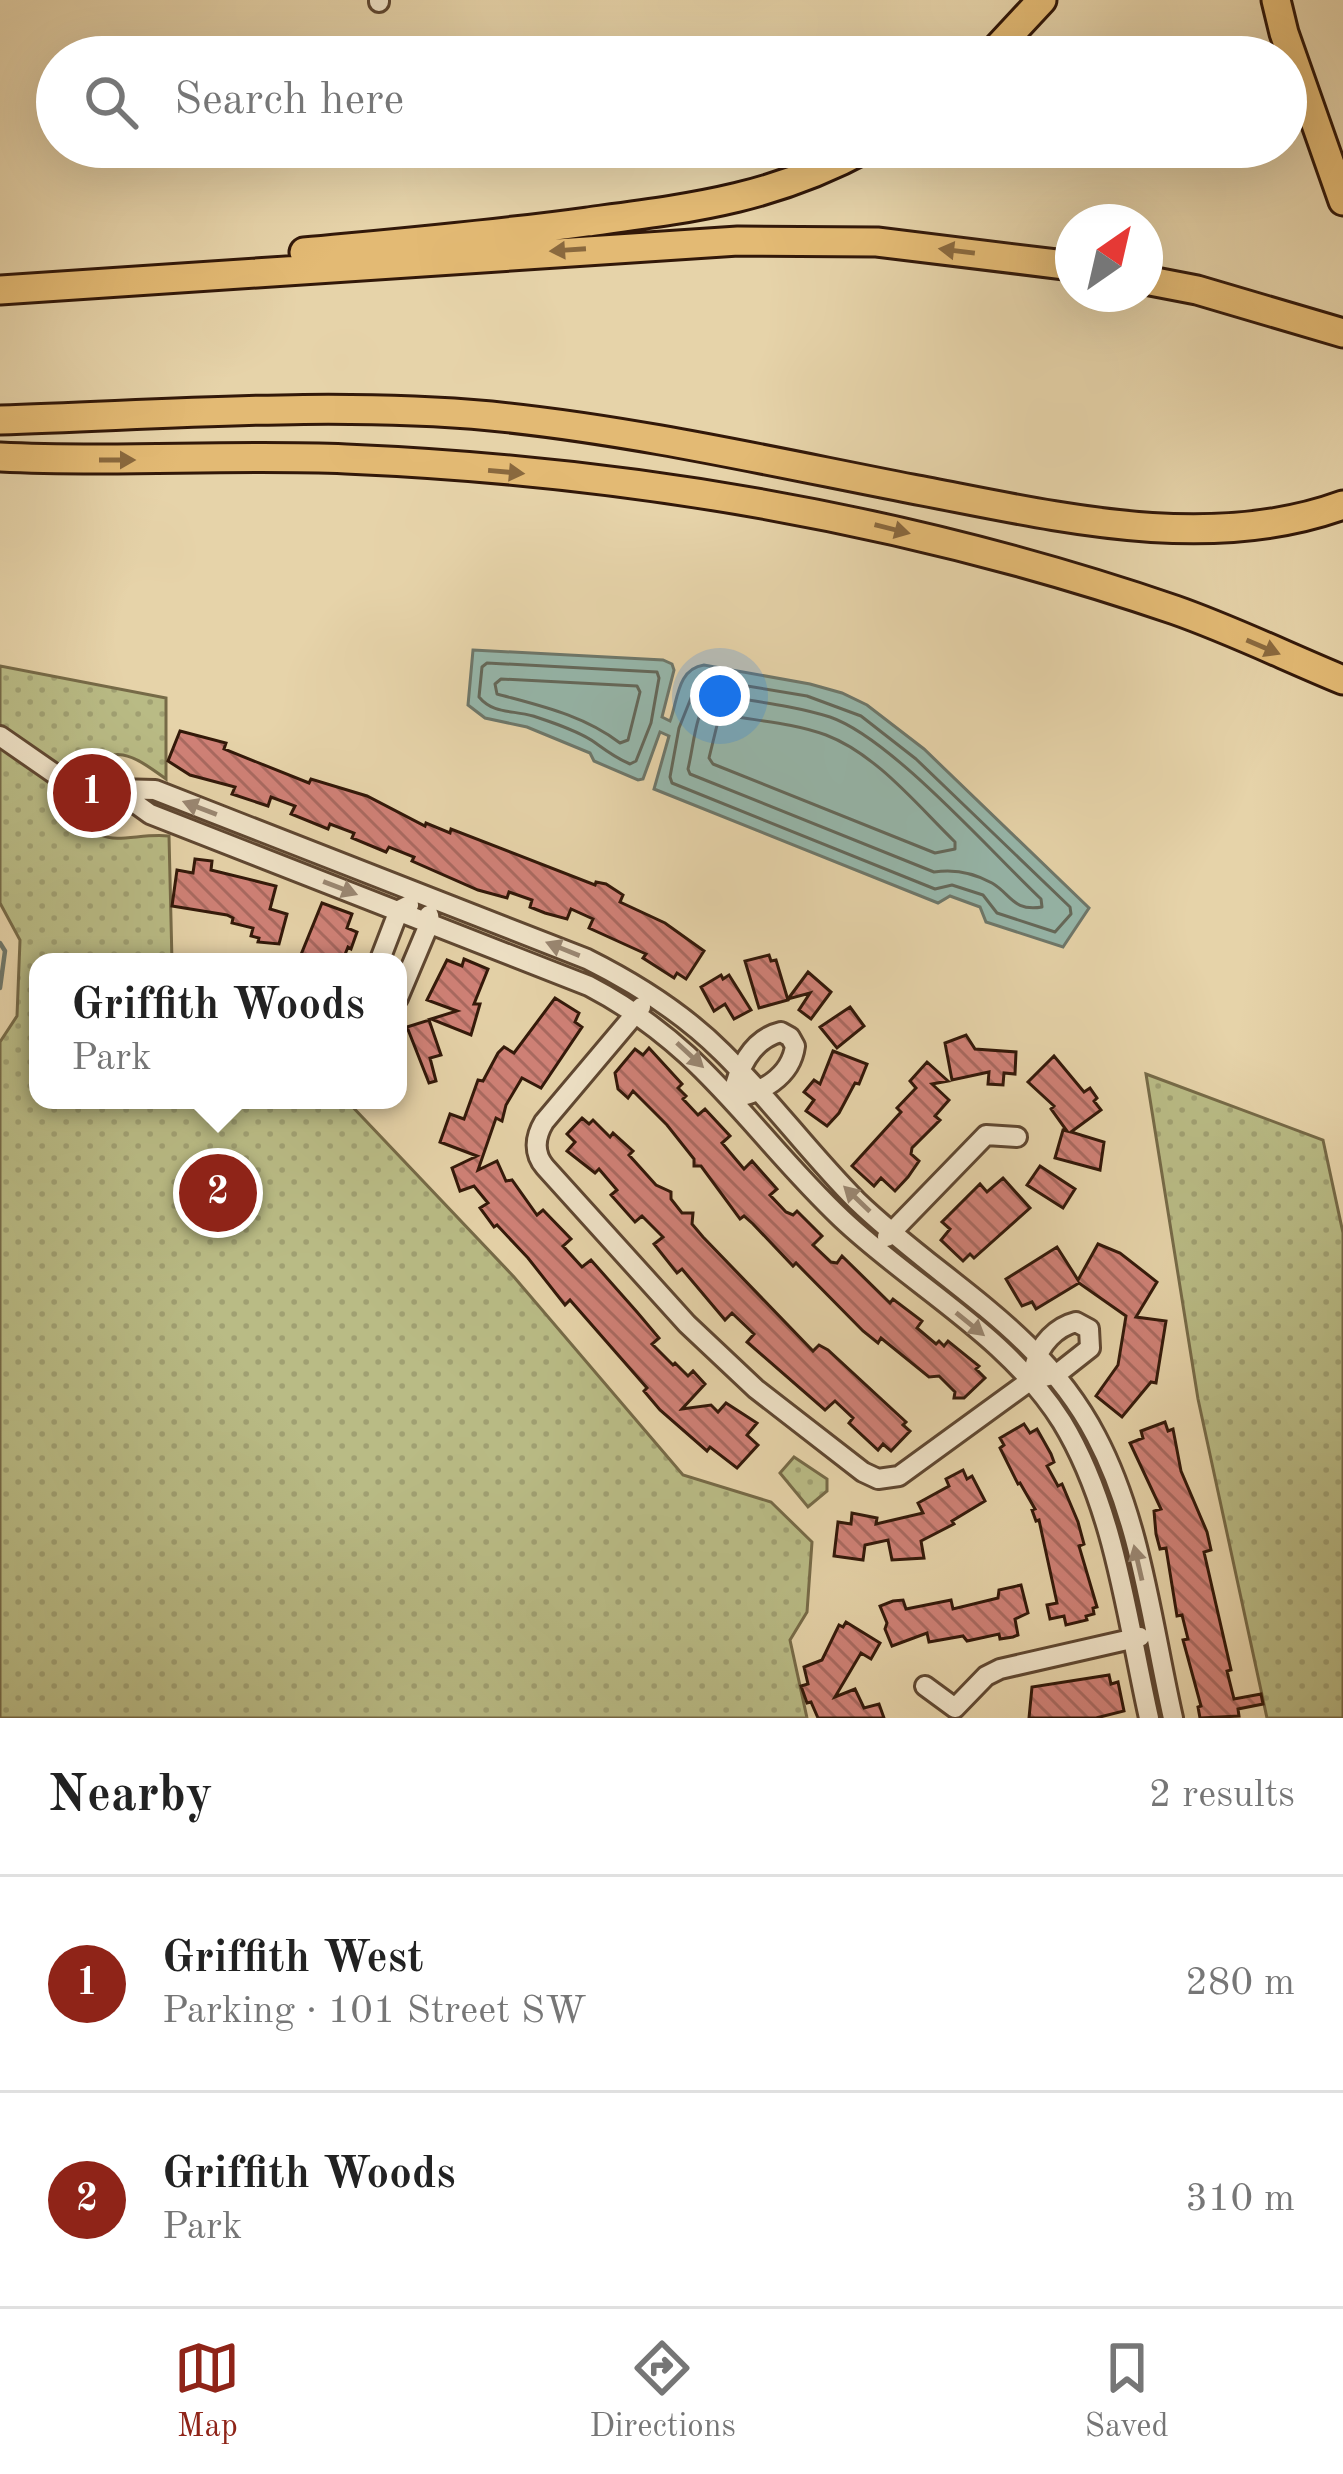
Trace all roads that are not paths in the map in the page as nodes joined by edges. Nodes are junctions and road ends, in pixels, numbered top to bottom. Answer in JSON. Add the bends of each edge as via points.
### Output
{"nodes":[{"id":1,"x":1042,"y":0,"type":"edge"},
{"id":2,"x":1276,"y":0,"type":"edge"},
{"id":3,"x":1009,"y":36,"type":"edge"},
{"id":4,"x":1286,"y":36,"type":"edge"},
{"id":5,"x":1307,"y":101,"type":"edge"},
{"id":6,"x":830,"y":168,"type":"edge"},
{"id":7,"x":1343,"y":201,"type":"edge"},
{"id":8,"x":1055,"y":264,"type":"edge"},
{"id":9,"x":1163,"y":284,"type":"edge"},
{"id":10,"x":0,"y":290,"type":"edge"},
{"id":11,"x":1343,"y":333,"type":"edge"},
{"id":12,"x":0,"y":420,"type":"edge"},
{"id":13,"x":0,"y":457,"type":"edge"},
{"id":14,"x":1343,"y":506,"type":"edge"},
{"id":15,"x":1343,"y":680,"type":"edge"},
{"id":16,"x":0,"y":736,"type":"edge"},
{"id":17,"x":118,"y":791,"type":"junction"},
{"id":18,"x":426,"y":895,"type":"junction"},
{"id":19,"x":399,"y":910,"type":"junction"},
{"id":20,"x":430,"y":922,"type":"junction"},
{"id":21,"x":382,"y":953,"type":"edge"},
{"id":22,"x":407,"y":977,"type":"edge"},
{"id":23,"x":651,"y":994,"type":"junction"},
{"id":24,"x":636,"y":1012,"type":"junction"},
{"id":25,"x":738,"y":1069,"type":"junction"},
{"id":26,"x":760,"y":1094,"type":"junction"},
{"id":27,"x":732,"y":1098,"type":"junction"},
{"id":28,"x":1017,"y":1137,"type":"dead end"},
{"id":29,"x":892,"y":1232,"type":"junction"},
{"id":30,"x":876,"y":1250,"type":"junction"},
{"id":31,"x":1038,"y":1353,"type":"junction"},
{"id":32,"x":1057,"y":1374,"type":"junction"},
{"id":33,"x":1030,"y":1380,"type":"junction"},
{"id":34,"x":1154,"y":1634,"type":"junction"},
{"id":35,"x":1131,"y":1639,"type":"junction"},
{"id":36,"x":925,"y":1686,"type":"dead end"},
{"id":37,"x":1149,"y":1718,"type":"edge"},
{"id":38,"x":1173,"y":1718,"type":"edge"}],
"edges":[{"from":1,"to":3,"type":"highway"},
{"from":2,"to":4,"type":"highway"},
{"from":5,"to":7,"type":"highway"},
{"from":6,"to":10,"type":"highway","via":[[722,204],[50,276]]},
{"from":8,"to":10,"type":"highway","one_way":true,"via":[[877,242],[738,241]]},
{"from":9,"to":11,"type":"highway"},
{"from":12,"to":14,"type":"highway","via":[[354,410],[491,416],[1149,528],[1245,525]]},
{"from":13,"to":15,"type":"highway","one_way":true,"via":[[343,459],[642,487],[863,522],[1179,611]]},
{"from":16,"to":17,"type":"street","via":[[75,788]]},
{"from":18,"to":17,"type":"street","one_way":true,"via":[[155,790]]},
{"from":17,"to":19,"type":"street","one_way":true,"via":[[150,814]]},
{"from":18,"to":19,"type":"street"},
{"from":18,"to":20,"type":"street"},
{"from":23,"to":18,"type":"street","one_way":true,"via":[[587,959]]},
{"from":19,"to":20,"type":"street"},
{"from":19,"to":21,"type":"street"},
{"from":20,"to":22,"type":"street"},
{"from":20,"to":24,"type":"street"},
{"from":23,"to":24,"type":"street"},
{"from":23,"to":25,"type":"street"},
{"from":24,"to":27,"type":"street","one_way":true},
{"from":24,"to":33,"type":"street","via":[[544,1122],[537,1152],[718,1356],[878,1479],[898,1476]]},
{"from":25,"to":26,"type":"street"},
{"from":25,"to":26,"type":"street","via":[[771,1034],[790,1037],[794,1057]]},
{"from":25,"to":27,"type":"street"},
{"from":26,"to":27,"type":"street"},
{"from":29,"to":26,"type":"street","one_way":true},
{"from":27,"to":30,"type":"street"},
{"from":28,"to":29,"type":"street","via":[[986,1135]]},
{"from":29,"to":30,"type":"street"},
{"from":29,"to":31,"type":"street"},
{"from":30,"to":33,"type":"street","one_way":true},
{"from":31,"to":32,"type":"street"},
{"from":31,"to":32,"type":"street","via":[[1071,1322],[1089,1329],[1090,1348]]},
{"from":31,"to":33,"type":"street"},
{"from":32,"to":33,"type":"street"},
{"from":34,"to":32,"type":"street","one_way":true,"via":[[1115,1480]]},
{"from":33,"to":35,"type":"street","via":[[1063,1424],[1095,1492]]},
{"from":34,"to":35,"type":"street"},
{"from":34,"to":38,"type":"street"},
{"from":35,"to":36,"type":"street","via":[[1000,1669],[955,1708]]},
{"from":35,"to":37,"type":"street"}]}
